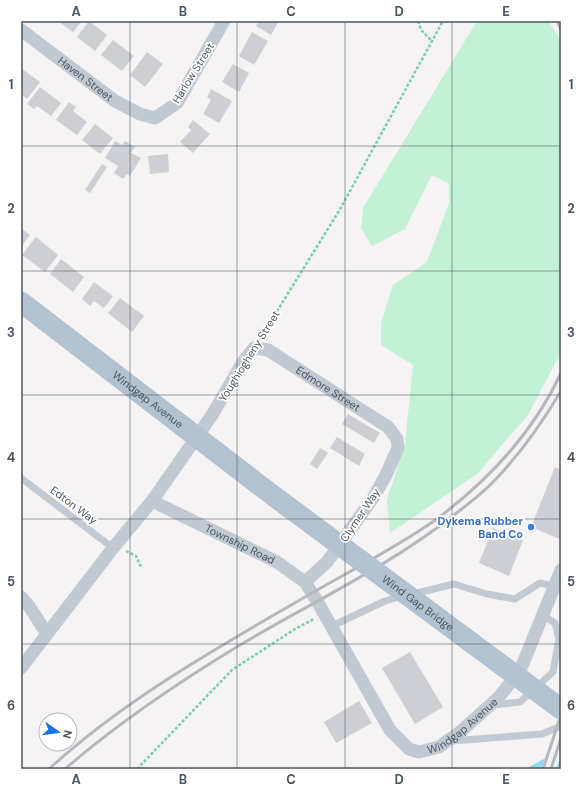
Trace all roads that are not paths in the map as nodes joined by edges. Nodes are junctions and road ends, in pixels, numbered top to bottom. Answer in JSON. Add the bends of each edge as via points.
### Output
{"nodes":[{"id":1,"x":224,"y":21,"type":"edge"},
{"id":2,"x":21,"y":30,"type":"edge"},
{"id":3,"x":155,"y":118,"type":"joint"},
{"id":4,"x":21,"y":302,"type":"edge"},
{"id":5,"x":254,"y":348,"type":"joint"},
{"id":6,"x":197,"y":436,"type":"junction"},
{"id":7,"x":397,"y":439,"type":"joint"},
{"id":8,"x":21,"y":478,"type":"edge"},
{"id":9,"x":274,"y":497,"type":"joint"},
{"id":10,"x":152,"y":501,"type":"junction"},
{"id":11,"x":114,"y":548,"type":"junction"},
{"id":12,"x":561,"y":570,"type":"edge"},
{"id":13,"x":305,"y":582,"type":"junction"},
{"id":14,"x":554,"y":586,"type":"junction"},
{"id":15,"x":21,"y":597,"type":"edge"},
{"id":16,"x":318,"y":601,"type":"joint"},
{"id":17,"x":542,"y":615,"type":"junction"},
{"id":18,"x":332,"y":626,"type":"junction"},
{"id":19,"x":47,"y":634,"type":"junction"},
{"id":20,"x":21,"y":668,"type":"edge"},
{"id":21,"x":489,"y":706,"type":"junction"},
{"id":22,"x":561,"y":709,"type":"edge"},
{"id":23,"x":561,"y":726,"type":"edge"},
{"id":24,"x":446,"y":742,"type":"junction"}],
"edges":[{"from":1,"to":3,"type":"street","name":"Harlow Street","via":[[177,103]]},
{"from":2,"to":3,"type":"street","name":"Haven Street","via":[[115,101],[140,114]]},
{"from":4,"to":6,"type":"main road","name":"Windgap Avenue"},
{"from":5,"to":6,"type":"street","name":"Youghiogheny Street"},
{"from":5,"to":7,"type":"street","name":"Edmore Street","via":[[275,354],[388,427]]},
{"from":6,"to":9,"type":"main road","name":"Windgap Avenue"},
{"from":6,"to":10,"type":"street","name":"Youghiogheny Street"},
{"from":7,"to":13,"type":"street","name":"Clymer Way","via":[[398,448],[393,461],[373,498],[327,562]]},
{"from":8,"to":11,"type":"lane","name":"Edton Way"},
{"from":9,"to":22,"type":"main road","name":"Wind Gap Bridge","bridge":true},
{"from":10,"to":11,"type":"street","name":"Youghiogheny Street"},
{"from":10,"to":13,"type":"street","name":"Township Road","via":[[277,562]]},
{"from":11,"to":19,"type":"street","name":"Youghiogheny Street"},
{"from":12,"to":14,"type":"street","name":"Windgap Avenue"},
{"from":13,"to":16,"type":"street","name":"Township Road"},
{"from":14,"to":17,"type":"street","name":"Windgap Avenue"},
{"from":14,"to":18,"type":"lane","via":[[540,583],[515,599],[454,584],[385,601]]},
{"from":15,"to":19,"type":"street"},
{"from":16,"to":18,"type":"street","name":"Windgap Avenue"},
{"from":17,"to":21,"type":"street","name":"Windgap Avenue","via":[[522,666]]},
{"from":17,"to":21,"type":"lane","via":[[555,623],[559,639],[553,672],[520,702]]},
{"from":18,"to":24,"type":"street","name":"Windgap Avenue","via":[[390,730],[401,742],[409,749],[419,752],[439,747]]},
{"from":19,"to":20,"type":"street","name":"Youghiogheny Street"},
{"from":21,"to":24,"type":"street","name":"Windgap Avenue"},
{"from":23,"to":24,"type":"lane","via":[[542,734]]}]}
